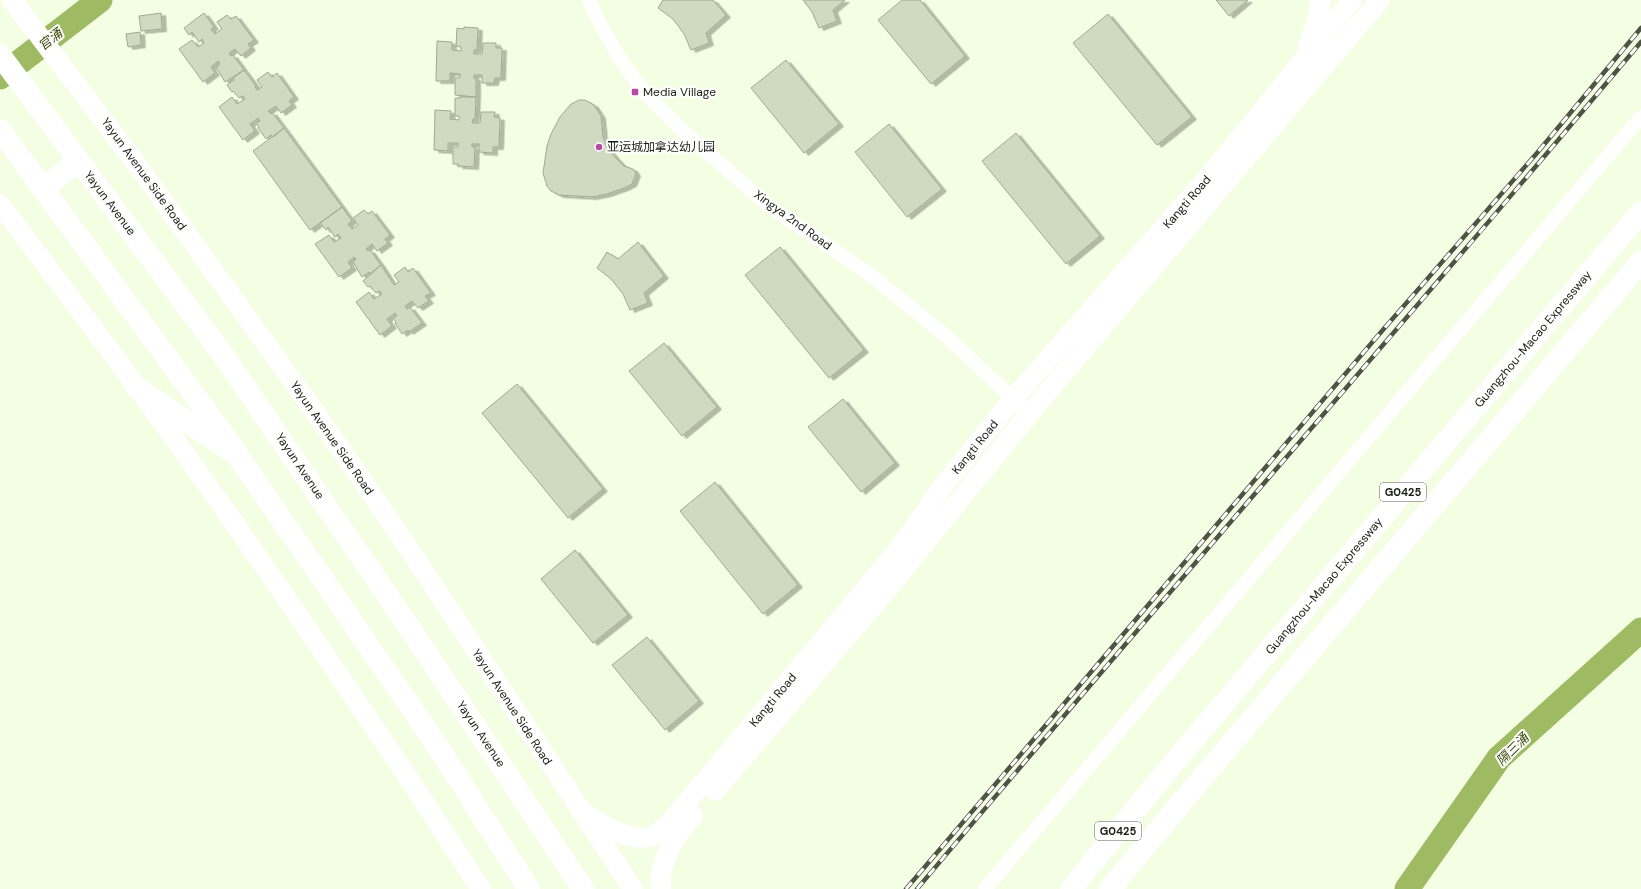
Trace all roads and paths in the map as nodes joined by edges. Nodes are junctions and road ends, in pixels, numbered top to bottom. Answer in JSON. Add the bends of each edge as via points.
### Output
{"nodes":[{"id":1,"x":12,"y":0,"type":"edge"},
{"id":2,"x":29,"y":0,"type":"edge"},
{"id":3,"x":589,"y":0,"type":"edge"},
{"id":4,"x":1321,"y":0,"type":"edge"},
{"id":5,"x":1380,"y":0,"type":"edge"},
{"id":6,"x":1345,"y":3,"type":"edge"},
{"id":7,"x":30,"y":22,"type":"junction"},
{"id":8,"x":1357,"y":28,"type":"junction"},
{"id":9,"x":0,"y":55,"type":"edge"},
{"id":10,"x":1302,"y":61,"type":"junction"},
{"id":11,"x":1641,"y":117,"type":"edge"},
{"id":12,"x":6,"y":138,"type":"edge"},
{"id":13,"x":79,"y":161,"type":"junction"},
{"id":14,"x":43,"y":188,"type":"junction"},
{"id":15,"x":0,"y":204,"type":"edge"},
{"id":16,"x":1641,"y":212,"type":"edge"},
{"id":17,"x":1641,"y":262,"type":"edge"},
{"id":18,"x":136,"y":387,"type":"junction"},
{"id":19,"x":1012,"y":399,"type":"junction"},
{"id":20,"x":1028,"y":414,"type":"junction"},
{"id":21,"x":238,"y":455,"type":"junction"},
{"id":22,"x":580,"y":811,"type":"junction"},
{"id":23,"x":481,"y":889,"type":"edge"},
{"id":24,"x":529,"y":889,"type":"edge"},
{"id":25,"x":583,"y":889,"type":"edge"},
{"id":26,"x":634,"y":889,"type":"edge"},
{"id":27,"x":661,"y":889,"type":"edge"},
{"id":28,"x":985,"y":889,"type":"edge"},
{"id":29,"x":1071,"y":889,"type":"edge"},
{"id":30,"x":1110,"y":889,"type":"edge"}],
"edges":[{"from":1,"to":7,"type":"street","name":"Yayun Avenue Side Road"},
{"from":2,"to":7,"type":"street"},
{"from":3,"to":19,"type":"street","name":"Xingya 2nd Road","via":[[627,69],[644,92],[682,130],[770,206],[868,273],[945,336]]},
{"from":4,"to":10,"type":"street","via":[[1317,22]]},
{"from":5,"to":8,"type":"street","name":"Kangti Road"},
{"from":6,"to":8,"type":"street"},
{"from":6,"to":10,"type":"street","name":"Kangti Road"},
{"from":7,"to":22,"type":"street","name":"Yayun Avenue Side Road","via":[[138,166],[322,422],[414,556]]},
{"from":8,"to":20,"type":"street","name":"Kangti Road"},
{"from":9,"to":13,"type":"main road","name":"Yayun Avenue"},
{"from":10,"to":19,"type":"street","name":"Kangti Road","via":[[1210,175]]},
{"from":11,"to":28,"type":"street"},
{"from":12,"to":14,"type":"main road"},
{"from":13,"to":14,"type":"main road"},
{"from":13,"to":25,"type":"main road","name":"Yayun Avenue","via":[[222,352]]},
{"from":14,"to":21,"type":"main road"},
{"from":15,"to":18,"type":"street"},
{"from":16,"to":29,"type":"main road","name":"Guangzhou-Macao Expressway","number":"G0425","via":[[1166,772]]},
{"from":17,"to":30,"type":"main road","number":"G0425"},
{"from":18,"to":21,"type":"main road"},
{"from":18,"to":23,"type":"street","via":[[311,635]]},
{"from":19,"to":20,"type":"street","name":"Xingya 2nd Road"},
{"from":19,"to":22,"type":"street","name":"Kangti Road","via":[[943,486],[898,550],[668,825],[654,836],[627,836]]},
{"from":20,"to":27,"type":"street","name":"Kangti Road","via":[[892,584],[677,835],[664,860],[660,876]]},
{"from":21,"to":24,"type":"main road","via":[[436,744]]},
{"from":22,"to":26,"type":"street","name":"Yayun Avenue Side Road"}]}
